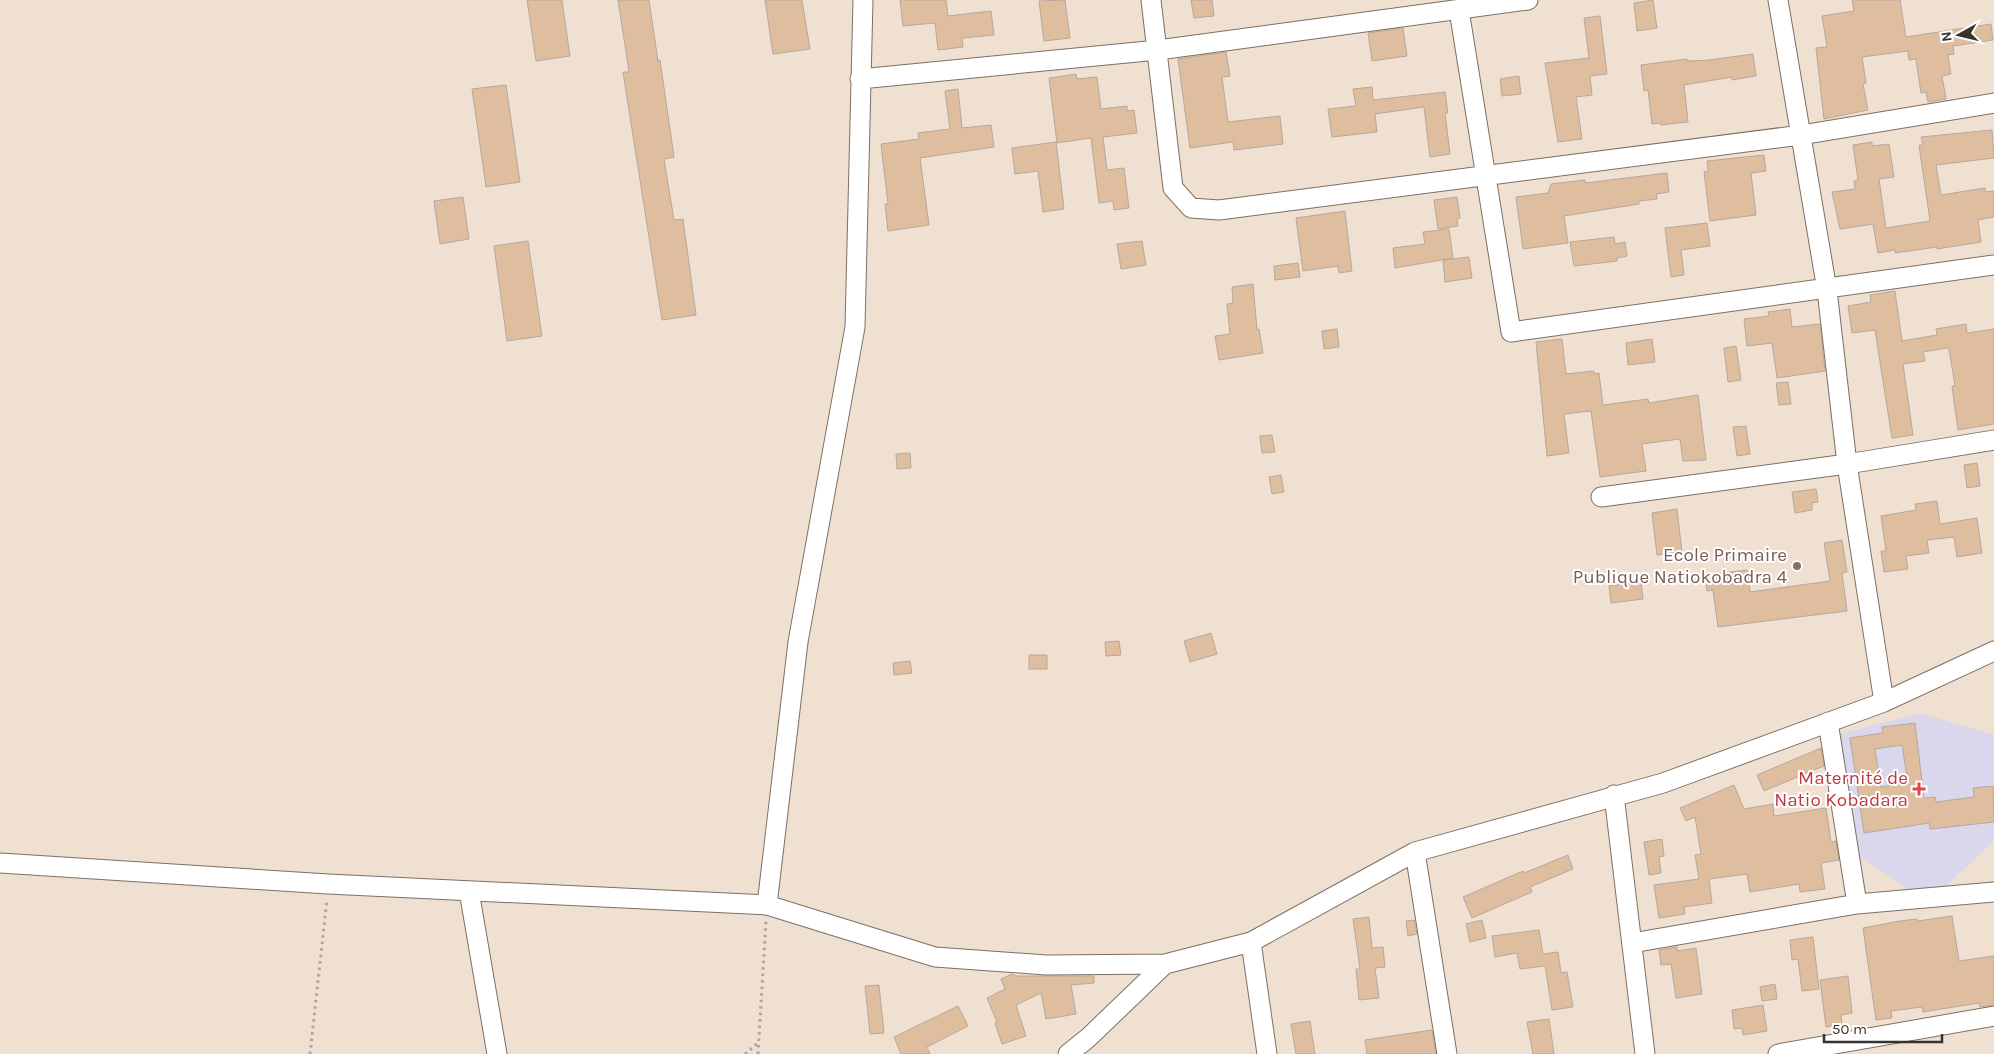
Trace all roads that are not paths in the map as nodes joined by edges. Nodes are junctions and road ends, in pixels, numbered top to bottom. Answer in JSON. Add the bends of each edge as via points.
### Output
{"nodes":[{"id":1,"x":863,"y":0,"type":"edge"},
{"id":2,"x":1151,"y":0,"type":"edge"},
{"id":3,"x":1528,"y":0,"type":"edge"},
{"id":4,"x":1778,"y":0,"type":"edge"},
{"id":5,"x":1459,"y":10,"type":"junction"},
{"id":6,"x":1158,"y":50,"type":"junction"},
{"id":7,"x":860,"y":79,"type":"junction"},
{"id":8,"x":1994,"y":104,"type":"edge"},
{"id":9,"x":1801,"y":135,"type":"junction"},
{"id":10,"x":1487,"y":175,"type":"junction"},
{"id":11,"x":1994,"y":265,"type":"edge"},
{"id":12,"x":1827,"y":290,"type":"junction"},
{"id":13,"x":1994,"y":440,"type":"edge"},
{"id":14,"x":1847,"y":464,"type":"junction"},
{"id":15,"x":1601,"y":497,"type":"dead end"},
{"id":16,"x":1994,"y":650,"type":"edge"},
{"id":17,"x":1884,"y":702,"type":"junction"},
{"id":18,"x":1828,"y":722,"type":"junction"},
{"id":19,"x":1614,"y":795,"type":"junction"},
{"id":20,"x":1415,"y":852,"type":"junction"},
{"id":21,"x":0,"y":863,"type":"edge"},
{"id":22,"x":469,"y":891,"type":"junction"},
{"id":23,"x":1994,"y":892,"type":"edge"},
{"id":24,"x":1857,"y":904,"type":"junction"},
{"id":25,"x":767,"y":905,"type":"junction"},
{"id":26,"x":1251,"y":942,"type":"junction"},
{"id":27,"x":1632,"y":943,"type":"junction"},
{"id":28,"x":1165,"y":964,"type":"junction"},
{"id":29,"x":1994,"y":1016,"type":"edge"},
{"id":30,"x":1088,"y":1046,"type":"edge"},
{"id":31,"x":497,"y":1054,"type":"edge"},
{"id":32,"x":1068,"y":1054,"type":"edge"},
{"id":33,"x":1267,"y":1054,"type":"edge"},
{"id":34,"x":1447,"y":1054,"type":"edge"},
{"id":35,"x":1645,"y":1054,"type":"edge"},
{"id":36,"x":1778,"y":1054,"type":"edge"}],
"edges":[{"from":1,"to":7,"type":"street"},
{"from":2,"to":6,"type":"street"},
{"from":3,"to":5,"type":"street"},
{"from":4,"to":9,"type":"street"},
{"from":5,"to":6,"type":"street"},
{"from":5,"to":10,"type":"street"},
{"from":6,"to":7,"type":"street"},
{"from":6,"to":10,"type":"street","via":[[1173,188],[1191,208],[1219,210]]},
{"from":7,"to":25,"type":"street","via":[[854,327],[798,642]]},
{"from":8,"to":9,"type":"street"},
{"from":9,"to":10,"type":"street"},
{"from":9,"to":12,"type":"street"},
{"from":10,"to":12,"type":"street","via":[[1511,332]]},
{"from":11,"to":12,"type":"street"},
{"from":12,"to":14,"type":"street"},
{"from":13,"to":14,"type":"street"},
{"from":14,"to":15,"type":"street"},
{"from":14,"to":17,"type":"street"},
{"from":16,"to":17,"type":"street"},
{"from":17,"to":18,"type":"street"},
{"from":18,"to":19,"type":"street","via":[[1664,783]]},
{"from":18,"to":24,"type":"street"},
{"from":19,"to":20,"type":"street"},
{"from":19,"to":27,"type":"street"},
{"from":20,"to":26,"type":"street"},
{"from":20,"to":34,"type":"street"},
{"from":21,"to":22,"type":"street"},
{"from":22,"to":25,"type":"street"},
{"from":22,"to":31,"type":"street"},
{"from":23,"to":24,"type":"street"},
{"from":24,"to":27,"type":"street"},
{"from":25,"to":28,"type":"street","via":[[935,957],[1046,965]]},
{"from":26,"to":28,"type":"street"},
{"from":26,"to":33,"type":"street"},
{"from":27,"to":35,"type":"street"},
{"from":28,"to":30,"type":"street"},
{"from":29,"to":36,"type":"street"},
{"from":30,"to":32,"type":"street"}]}
